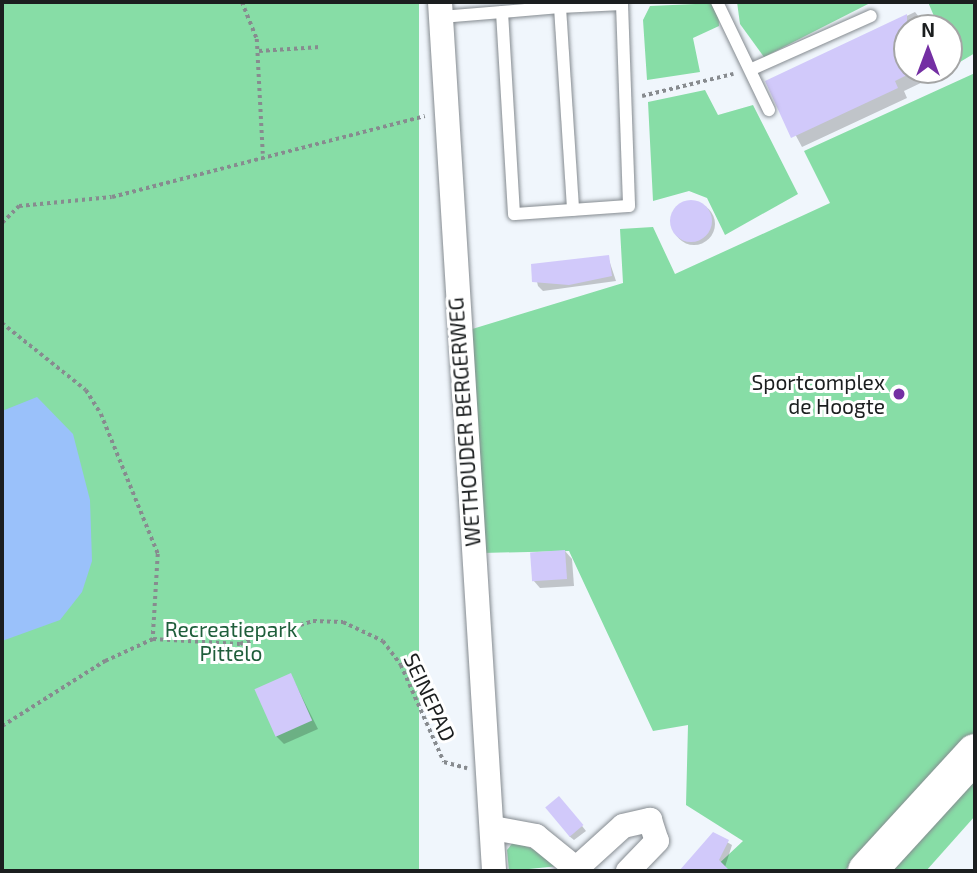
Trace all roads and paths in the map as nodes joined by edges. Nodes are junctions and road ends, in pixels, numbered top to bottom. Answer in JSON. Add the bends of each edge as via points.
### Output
{"nodes":[{"id":1,"x":242,"y":2,"type":"edge"},
{"id":2,"x":718,"y":2,"type":"edge"},
{"id":3,"x":624,"y":3,"type":"edge"},
{"id":4,"x":560,"y":8,"type":"junction"},
{"id":5,"x":441,"y":9,"type":"edge"},
{"id":6,"x":502,"y":12,"type":"junction"},
{"id":7,"x":871,"y":16,"type":"dead end"},
{"id":8,"x":320,"y":47,"type":"dead end"},
{"id":9,"x":259,"y":51,"type":"junction"},
{"id":10,"x":752,"y":69,"type":"junction"},
{"id":11,"x":625,"y":100,"type":"junction"},
{"id":12,"x":768,"y":110,"type":"dead end"},
{"id":13,"x":444,"y":111,"type":"junction"},
{"id":14,"x":263,"y":154,"type":"junction"},
{"id":15,"x":573,"y":211,"type":"junction"},
{"id":16,"x":2,"y":223,"type":"edge"},
{"id":17,"x":2,"y":323,"type":"edge"},
{"id":18,"x":152,"y":639,"type":"junction"},
{"id":19,"x":2,"y":726,"type":"edge"},
{"id":20,"x":975,"y":753,"type":"edge"},
{"id":21,"x":486,"y":768,"type":"junction"},
{"id":22,"x":493,"y":828,"type":"junction"},
{"id":23,"x":579,"y":869,"type":"edge"},
{"id":24,"x":494,"y":871,"type":"edge"},
{"id":25,"x":628,"y":871,"type":"edge"},
{"id":26,"x":867,"y":871,"type":"edge"}],
"edges":[{"from":1,"to":9,"type":"path"},
{"from":2,"to":10,"type":"lane"},
{"from":3,"to":4,"type":"lane","name":"WETHOUDER BERGERWEG"},
{"from":3,"to":11,"type":"lane","name":"WETHOUDER BERGERWEG"},
{"from":4,"to":6,"type":"lane","name":"WETHOUDER BERGERWEG"},
{"from":4,"to":15,"type":"lane"},
{"from":5,"to":6,"type":"lane","name":"WETHOUDER BERGERWEG"},
{"from":5,"to":13,"type":"street","name":"WETHOUDER BERGERWEG"},
{"from":6,"to":15,"type":"lane","name":"WETHOUDER BERGERWEG","via":[[514,214]]},
{"from":7,"to":10,"type":"lane"},
{"from":8,"to":9,"type":"path"},
{"from":9,"to":14,"type":"path"},
{"from":10,"to":11,"type":"path"},
{"from":10,"to":12,"type":"lane"},
{"from":11,"to":15,"type":"lane","name":"WETHOUDER BERGERWEG","via":[[629,206]]},
{"from":13,"to":14,"type":"path"},
{"from":13,"to":21,"type":"street","name":"WETHOUDER BERGERWEG"},
{"from":14,"to":16,"type":"path","via":[[112,197],[19,206]]},
{"from":17,"to":18,"type":"path","via":[[86,390],[101,414],[158,554]]},
{"from":18,"to":19,"type":"path","name":"SEINEPAD","via":[[105,661]]},
{"from":18,"to":21,"type":"path","name":"SEINEPAD","via":[[240,643],[313,621],[366,630],[401,665],[444,762]]},
{"from":20,"to":26,"type":"main road"},
{"from":21,"to":22,"type":"street","name":"WETHOUDER BERGERWEG"},
{"from":22,"to":23,"type":"street","via":[[536,836]]},
{"from":22,"to":24,"type":"street","name":"WETHOUDER BERGERWEG"},
{"from":23,"to":25,"type":"street","via":[[623,826],[650,820],[657,841]]}]}
